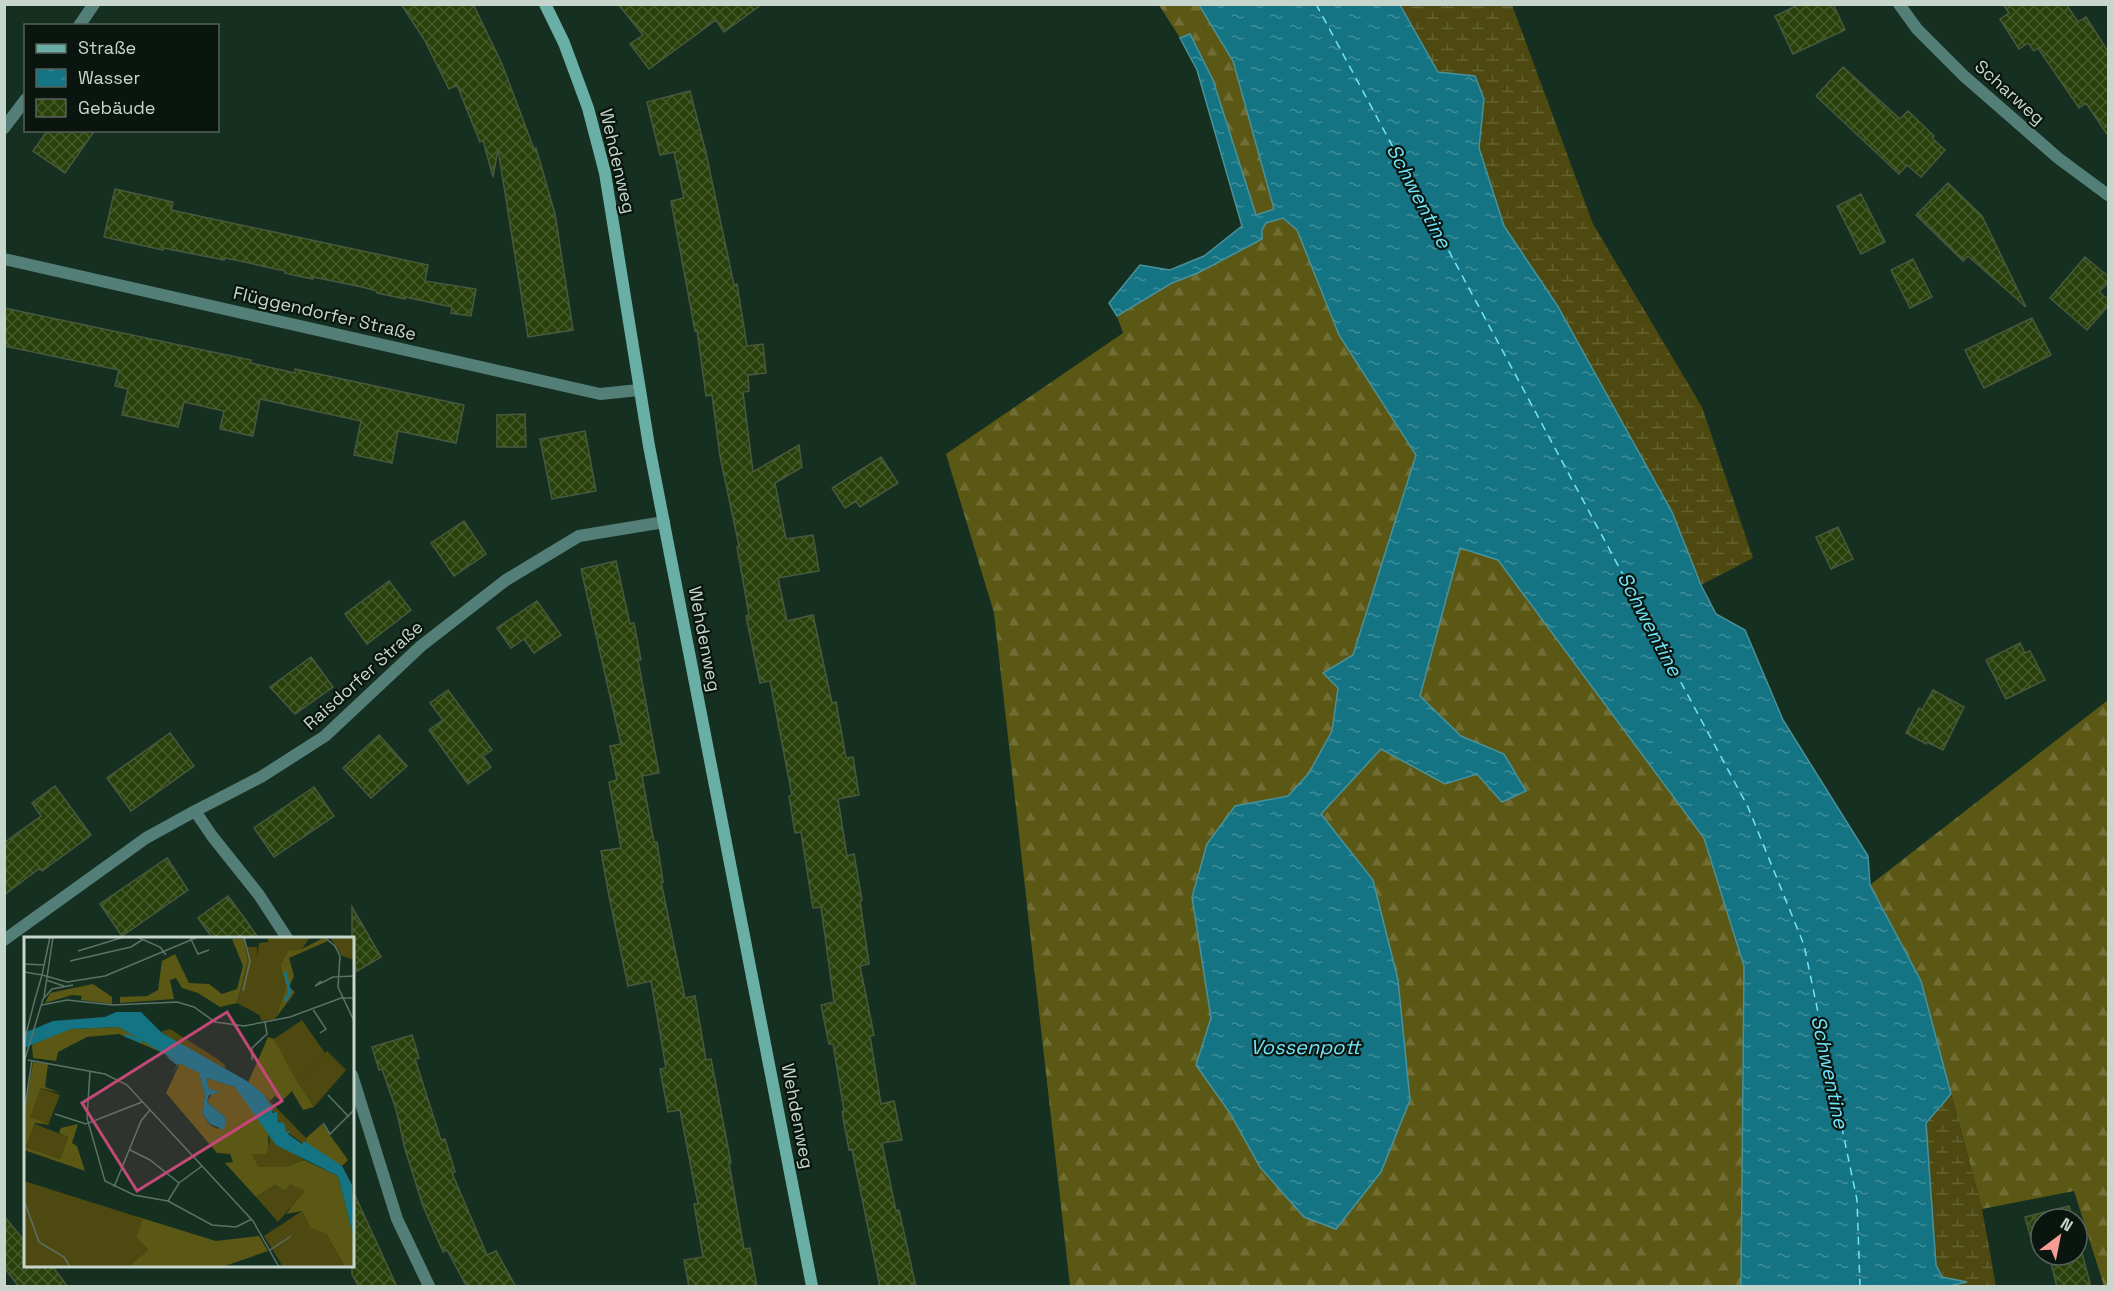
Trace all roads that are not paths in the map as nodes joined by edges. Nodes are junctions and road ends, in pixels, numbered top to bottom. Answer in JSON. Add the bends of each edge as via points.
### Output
{"nodes":[{"id":1,"x":94,"y":4,"type":"edge"},
{"id":2,"x":545,"y":4,"type":"edge"},
{"id":3,"x":1899,"y":4,"type":"edge"},
{"id":4,"x":80,"y":24,"type":"edge"},
{"id":5,"x":24,"y":102,"type":"edge"},
{"id":6,"x":4,"y":128,"type":"edge"},
{"id":7,"x":2109,"y":195,"type":"edge"},
{"id":8,"x":4,"y":259,"type":"edge"},
{"id":9,"x":639,"y":390,"type":"junction"},
{"id":10,"x":664,"y":522,"type":"junction"},
{"id":11,"x":195,"y":811,"type":"junction"},
{"id":12,"x":286,"y":937,"type":"edge"},
{"id":13,"x":4,"y":940,"type":"edge"},
{"id":14,"x":354,"y":1081,"type":"edge"},
{"id":15,"x":429,"y":1287,"type":"edge"},
{"id":16,"x":813,"y":1287,"type":"edge"}],
"edges":[{"from":1,"to":4,"type":"street"},
{"from":2,"to":9,"type":"main road","name":"Wehdenweg","via":[[588,108],[605,173]]},
{"from":3,"to":7,"type":"street","name":"Scharweg","via":[[1917,29],[1964,76],[2058,159]]},
{"from":5,"to":6,"type":"street"},
{"from":8,"to":9,"type":"street","name":"Flüggendorfer Straße","via":[[600,394]]},
{"from":9,"to":10,"type":"main road","name":"Wehdenweg"},
{"from":10,"to":11,"type":"street","name":"Raisdorfer Straße","via":[[579,536],[506,580],[420,646],[325,736],[261,777]]},
{"from":10,"to":16,"type":"main road","name":"Wehdenweg"},
{"from":11,"to":12,"type":"street"},
{"from":11,"to":13,"type":"street","name":"Raisdorfer Straße","via":[[146,838]]},
{"from":14,"to":15,"type":"street","via":[[397,1219]]}]}
